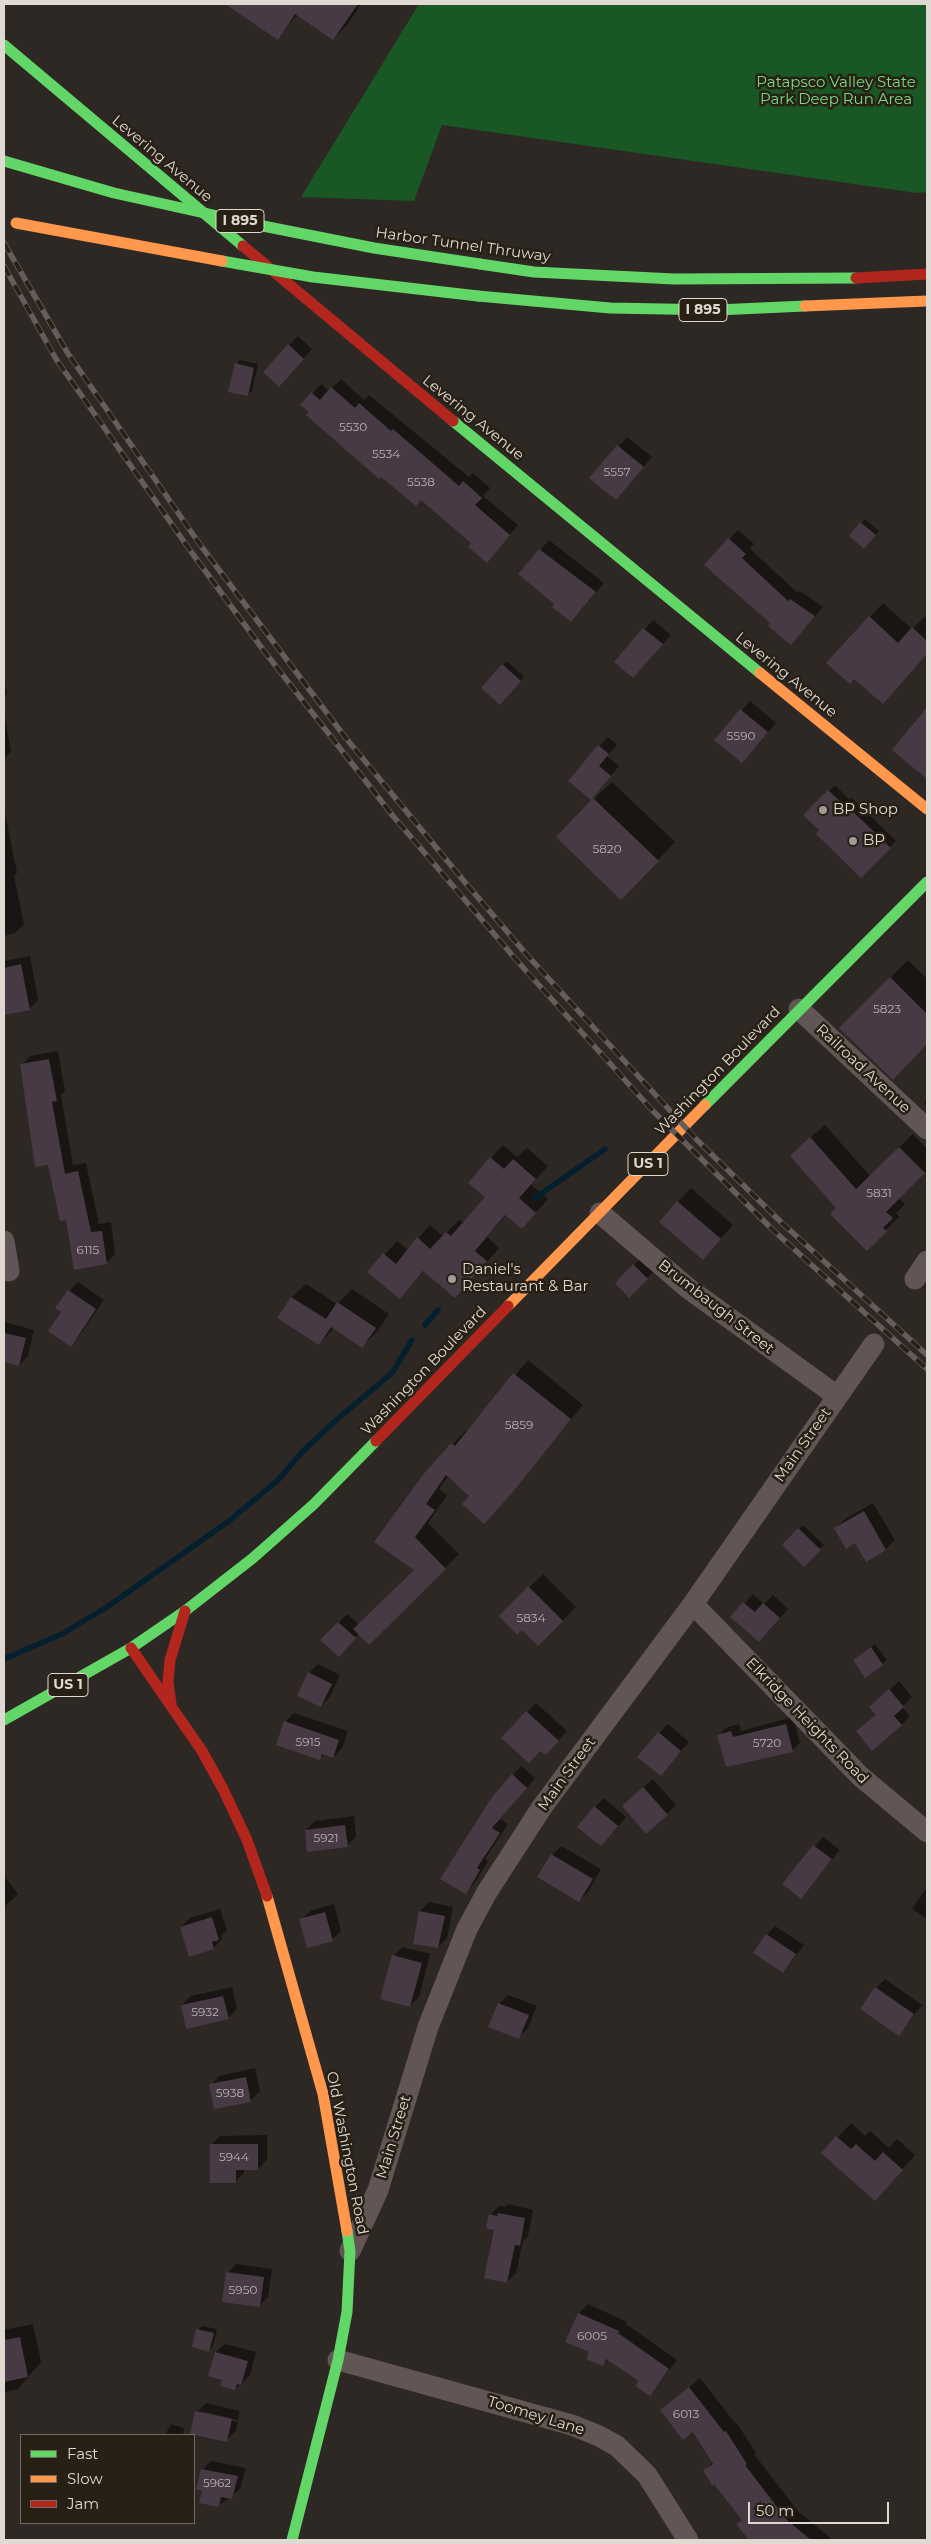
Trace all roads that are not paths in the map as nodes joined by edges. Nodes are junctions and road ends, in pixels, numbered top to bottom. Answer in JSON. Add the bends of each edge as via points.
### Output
{"nodes":[{"id":1,"x":4,"y":45,"type":"edge"},
{"id":2,"x":4,"y":161,"type":"edge"},
{"id":3,"x":4,"y":219,"type":"edge"},
{"id":4,"x":927,"y":274,"type":"edge"},
{"id":5,"x":927,"y":301,"type":"edge"},
{"id":6,"x":927,"y":809,"type":"edge"},
{"id":7,"x":927,"y":882,"type":"edge"},
{"id":8,"x":799,"y":1009,"type":"junction"},
{"id":9,"x":927,"y":1129,"type":"edge"},
{"id":10,"x":600,"y":1213,"type":"junction"},
{"id":11,"x":4,"y":1241,"type":"edge"},
{"id":12,"x":927,"y":1262,"type":"edge"},
{"id":13,"x":9,"y":1271,"type":"dead end"},
{"id":14,"x":915,"y":1279,"type":"dead end"},
{"id":15,"x":874,"y":1344,"type":"dead end"},
{"id":16,"x":837,"y":1396,"type":"junction"},
{"id":17,"x":693,"y":1604,"type":"junction"},
{"id":18,"x":185,"y":1611,"type":"junction"},
{"id":19,"x":131,"y":1648,"type":"junction"},
{"id":20,"x":171,"y":1704,"type":"junction"},
{"id":21,"x":4,"y":1720,"type":"edge"},
{"id":22,"x":927,"y":1832,"type":"edge"},
{"id":23,"x":350,"y":2251,"type":"junction"},
{"id":24,"x":338,"y":2360,"type":"junction"},
{"id":25,"x":292,"y":2540,"type":"edge"},
{"id":26,"x":688,"y":2540,"type":"edge"}],
"edges":[{"from":1,"to":6,"type":"main road","name":"Levering Avenue","via":[[414,389]]},
{"from":2,"to":4,"type":"main road","name":"Harbor Tunnel Thruway","number":"I 895","bridge":true,"via":[[114,193],[263,226],[374,248],[534,272],[779,280]]},
{"from":3,"to":5,"type":"main road","number":"I 895","bridge":true,"via":[[313,277],[610,308],[717,310]]},
{"from":7,"to":8,"type":"main road","name":"Washington Boulevard","number":"US 1"},
{"from":8,"to":9,"type":"street","name":"Railroad Avenue"},
{"from":8,"to":10,"type":"main road","name":"Washington Boulevard","number":"US 1"},
{"from":10,"to":16,"type":"street","name":"Brumbaugh Street","via":[[689,1289]]},
{"from":10,"to":18,"type":"main road","name":"Washington Boulevard","number":"US 1","via":[[314,1504],[253,1558]]},
{"from":11,"to":13,"type":"street"},
{"from":12,"to":14,"type":"street"},
{"from":15,"to":16,"type":"street","name":"Main Street"},
{"from":16,"to":17,"type":"street","name":"Main Street"},
{"from":17,"to":22,"type":"street","name":"Elkridge Heights Road","via":[[860,1776]]},
{"from":17,"to":23,"type":"street","name":"Main Street","via":[[542,1807],[471,1922],[428,2027],[378,2190]]},
{"from":18,"to":19,"type":"main road","name":"Washington Boulevard","number":"US 1"},
{"from":18,"to":20,"type":"main road","name":"Old Washington Road","via":[[170,1660]]},
{"from":19,"to":20,"type":"main road","name":"Old Washington Road"},
{"from":19,"to":21,"type":"main road","name":"Washington Boulevard","number":"US 1"},
{"from":20,"to":23,"type":"main road","name":"Old Washington Road","via":[[223,1789],[262,1880],[323,2094]]},
{"from":23,"to":24,"type":"main road","name":"Old Washington Road","via":[[347,2312]]},
{"from":24,"to":25,"type":"main road","name":"Old Washington Road"},
{"from":24,"to":26,"type":"street","name":"Toomey Lane","via":[[572,2425],[599,2436],[617,2446],[647,2475]]}]}
